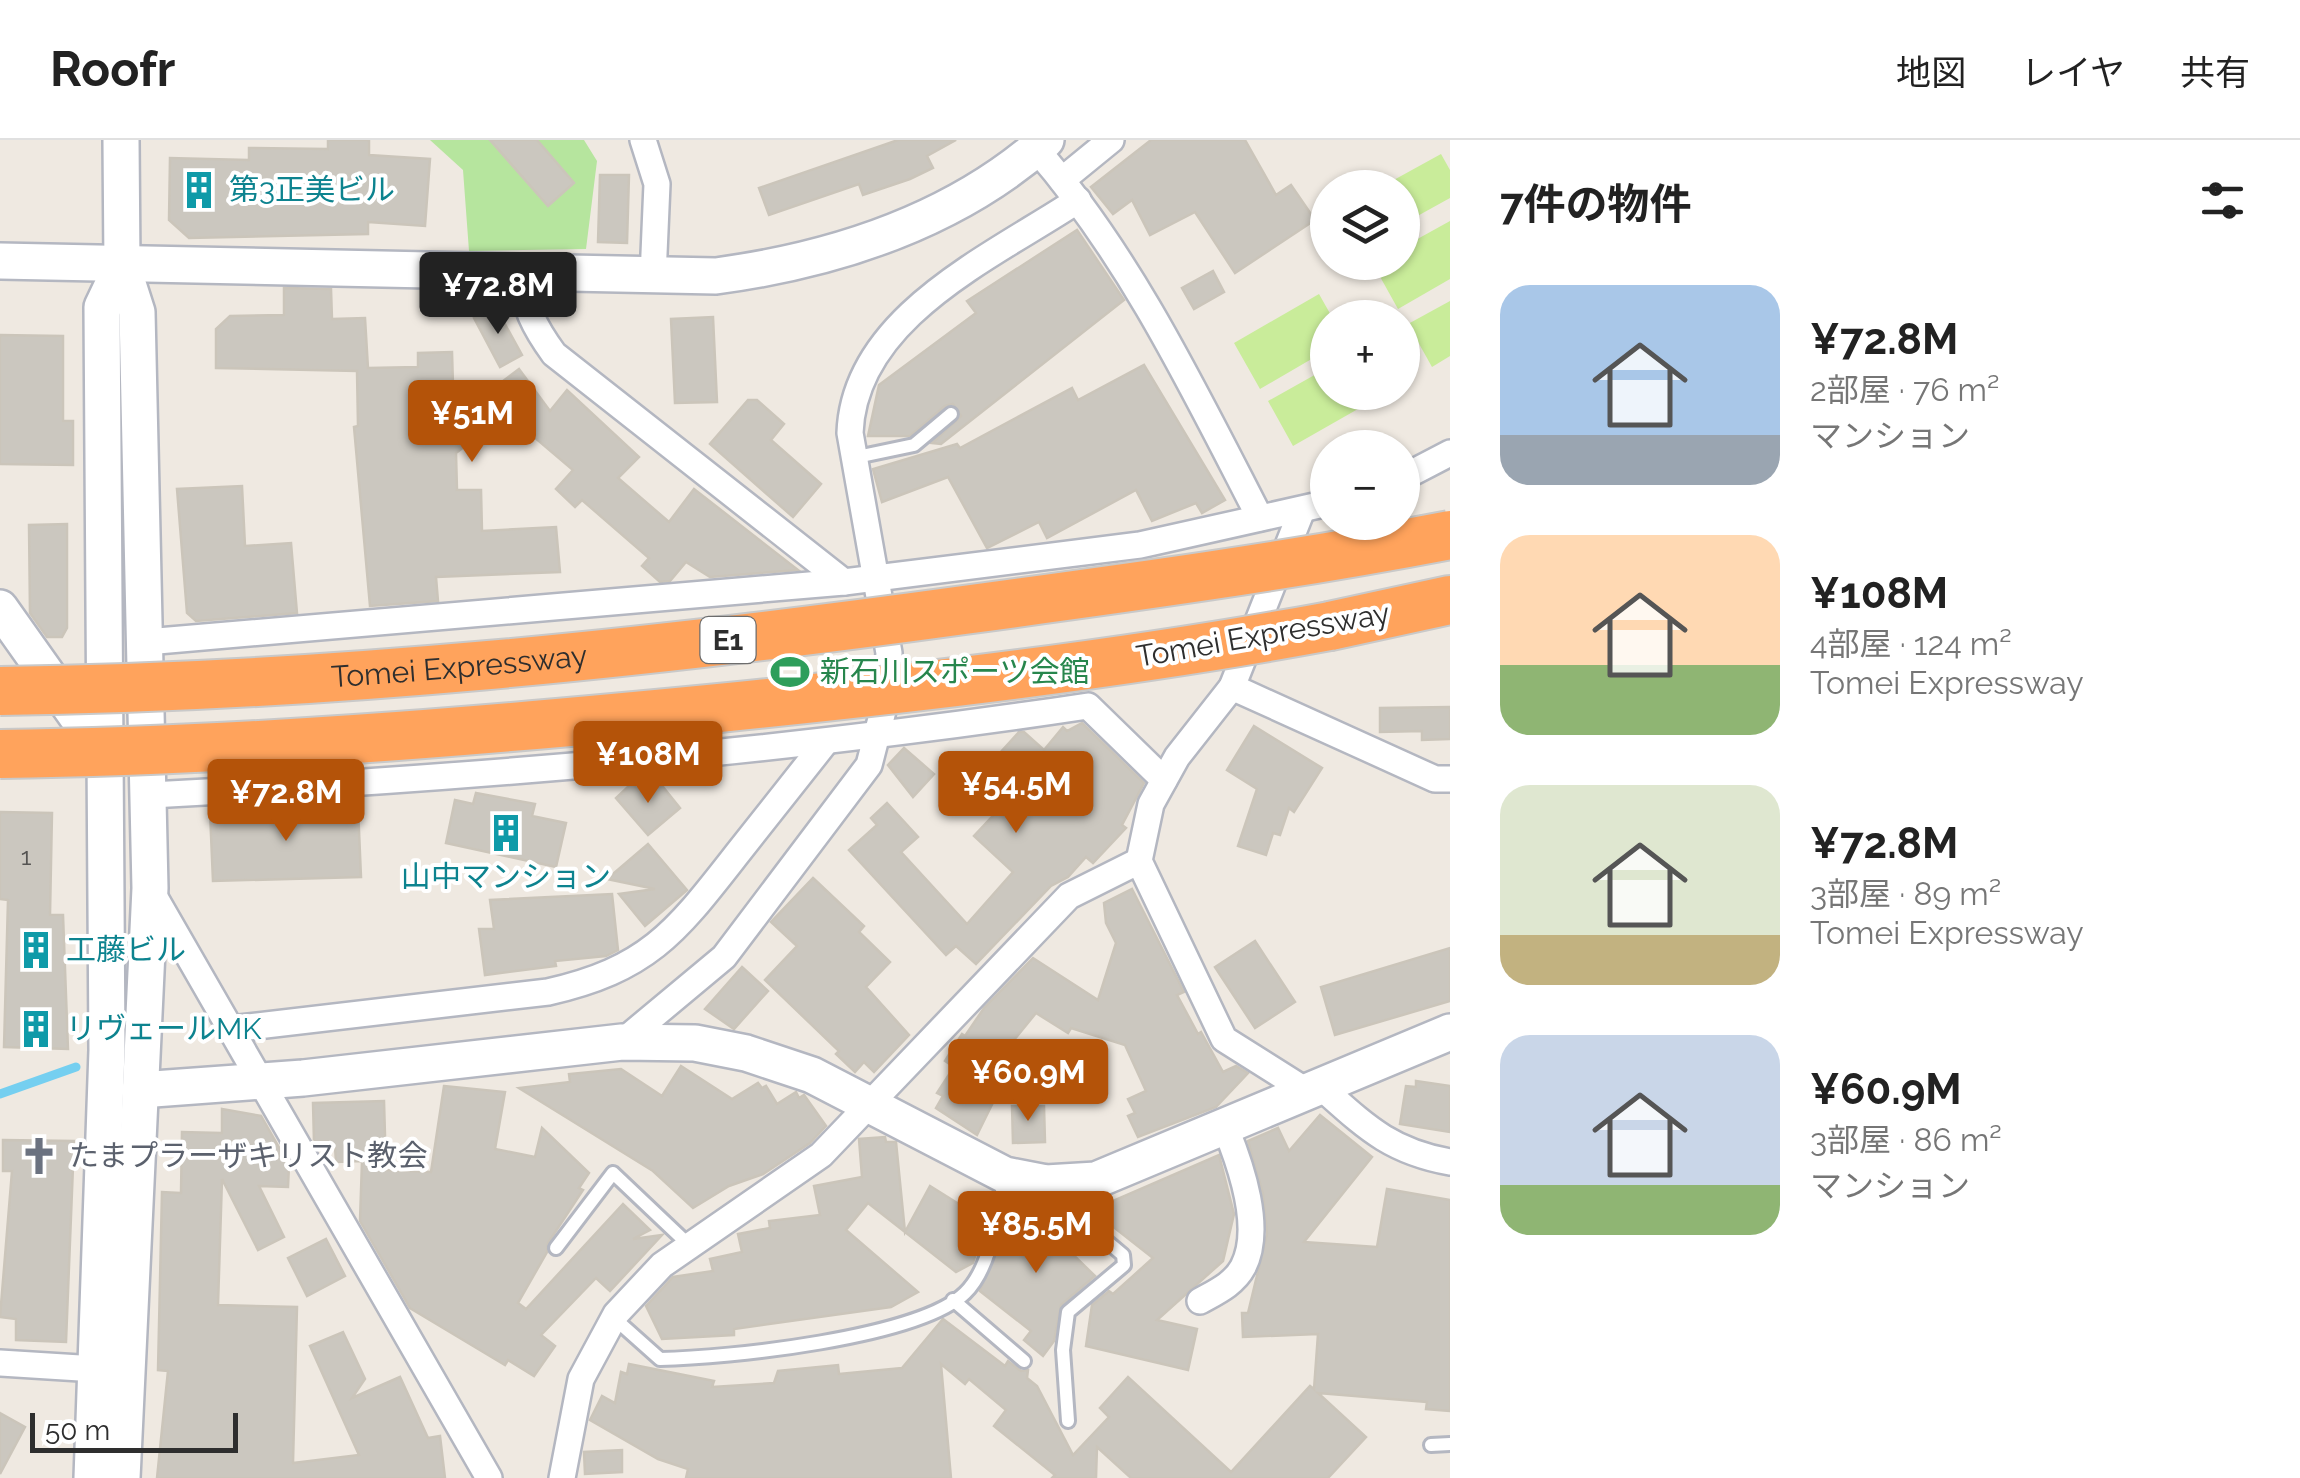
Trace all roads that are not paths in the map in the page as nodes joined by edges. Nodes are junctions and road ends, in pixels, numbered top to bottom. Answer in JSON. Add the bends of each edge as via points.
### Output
{"nodes":[{"id":1,"x":121,"y":140,"type":"edge"},
{"id":2,"x":643,"y":140,"type":"edge"},
{"id":3,"x":1111,"y":140,"type":"edge"},
{"id":4,"x":1040,"y":144,"type":"edge"},
{"id":5,"x":1070,"y":190,"type":"junction"},
{"id":6,"x":0,"y":261,"type":"edge"},
{"id":7,"x":122,"y":266,"type":"junction"},
{"id":8,"x":522,"y":274,"type":"junction"},
{"id":9,"x":653,"y":277,"type":"junction"},
{"id":10,"x":952,"y":414,"type":"dead end"},
{"id":11,"x":1450,"y":453,"type":"edge"},
{"id":12,"x":852,"y":458,"type":"junction"},
{"id":13,"x":1420,"y":469,"type":"edge"},
{"id":14,"x":1310,"y":508,"type":"edge"},
{"id":15,"x":1302,"y":510,"type":"junction"},
{"id":16,"x":1260,"y":518,"type":"junction"},
{"id":17,"x":1450,"y":535,"type":"edge"},
{"id":18,"x":875,"y":577,"type":"junction"},
{"id":19,"x":844,"y":582,"type":"junction"},
{"id":20,"x":1450,"y":600,"type":"edge"},
{"id":21,"x":0,"y":608,"type":"edge"},
{"id":22,"x":146,"y":642,"type":"junction"},
{"id":23,"x":1232,"y":688,"type":"junction"},
{"id":24,"x":0,"y":691,"type":"edge"},
{"id":25,"x":878,"y":738,"type":"junction"},
{"id":26,"x":824,"y":744,"type":"junction"},
{"id":27,"x":0,"y":754,"type":"edge"},
{"id":28,"x":107,"y":759,"type":"junction"},
{"id":29,"x":1450,"y":779,"type":"edge"},
{"id":30,"x":1164,"y":780,"type":"junction"},
{"id":31,"x":150,"y":795,"type":"junction"},
{"id":32,"x":1139,"y":861,"type":"junction"},
{"id":33,"x":150,"y":888,"type":"junction"},
{"id":34,"x":232,"y":1029,"type":"junction"},
{"id":35,"x":1450,"y":1032,"type":"edge"},
{"id":36,"x":622,"y":1042,"type":"junction"},
{"id":37,"x":262,"y":1081,"type":"junction"},
{"id":38,"x":140,"y":1090,"type":"junction"},
{"id":39,"x":1314,"y":1090,"type":"junction"},
{"id":40,"x":104,"y":1094,"type":"junction"},
{"id":41,"x":868,"y":1105,"type":"junction"},
{"id":42,"x":1226,"y":1129,"type":"junction"},
{"id":43,"x":1450,"y":1162,"type":"edge"},
{"id":44,"x":1005,"y":1175,"type":"junction"},
{"id":45,"x":1078,"y":1181,"type":"junction"},
{"id":46,"x":690,"y":1246,"type":"junction"},
{"id":47,"x":556,"y":1248,"type":"dead end"},
{"id":48,"x":953,"y":1300,"type":"junction"},
{"id":49,"x":1200,"y":1301,"type":"dead end"},
{"id":50,"x":614,"y":1318,"type":"junction"},
{"id":51,"x":1024,"y":1360,"type":"dead end"},
{"id":52,"x":0,"y":1363,"type":"edge"},
{"id":53,"x":96,"y":1369,"type":"junction"},
{"id":54,"x":1068,"y":1421,"type":"dead end"},
{"id":55,"x":1450,"y":1444,"type":"edge"},
{"id":56,"x":1431,"y":1446,"type":"dead end"},
{"id":57,"x":92,"y":1478,"type":"edge"},
{"id":58,"x":122,"y":1478,"type":"edge"},
{"id":59,"x":490,"y":1478,"type":"edge"},
{"id":60,"x":562,"y":1478,"type":"edge"}],
"edges":[{"from":1,"to":7,"type":"street"},
{"from":2,"to":9,"type":"street","via":[[657,184]]},
{"from":3,"to":5,"type":"street"},
{"from":4,"to":5,"type":"street"},
{"from":4,"to":9,"type":"street","via":[[980,188],[845,250],[716,276]]},
{"from":5,"to":12,"type":"street","via":[[891,333],[866,365],[851,401]]},
{"from":5,"to":16,"type":"street","via":[[1166,335]]},
{"from":6,"to":7,"type":"street"},
{"from":7,"to":8,"type":"street"},
{"from":7,"to":22,"type":"street","via":[[137,312]]},
{"from":7,"to":28,"type":"street","via":[[102,307]]},
{"from":8,"to":9,"type":"street"},
{"from":8,"to":19,"type":"street","via":[[523,298],[554,354]]},
{"from":10,"to":12,"type":"lane","via":[[914,446]]},
{"from":11,"to":13,"type":"street"},
{"from":12,"to":18,"type":"street"},
{"from":14,"to":15,"type":"street"},
{"from":15,"to":16,"type":"street"},
{"from":15,"to":23,"type":"street"},
{"from":16,"to":18,"type":"street","via":[[1140,544]]},
{"from":17,"to":24,"type":"highway","name":"Tomei Expressway","number":"E1","bridge":true,"via":[[1298,564],[811,632],[437,671],[168,689]]},
{"from":18,"to":19,"type":"street"},
{"from":18,"to":25,"type":"street","via":[[889,652]]},
{"from":19,"to":22,"type":"street"},
{"from":20,"to":27,"type":"highway","name":"Tomei Expressway","number":"E1","bridge":true,"via":[[1198,651],[844,695],[464,733],[172,752]]},
{"from":21,"to":28,"type":"street"},
{"from":22,"to":31,"type":"street"},
{"from":23,"to":29,"type":"street","via":[[1435,779]]},
{"from":23,"to":30,"type":"street"},
{"from":25,"to":26,"type":"street"},
{"from":25,"to":30,"type":"street","via":[[1088,706]]},
{"from":25,"to":36,"type":"street","via":[[862,780],[724,957]]},
{"from":26,"to":31,"type":"street","via":[[559,770]]},
{"from":26,"to":34,"type":"street","via":[[690,916],[630,964],[548,992]]},
{"from":28,"to":40,"type":"street"},
{"from":30,"to":32,"type":"street","via":[[1151,804]]},
{"from":31,"to":33,"type":"street"},
{"from":32,"to":39,"type":"street","via":[[1224,1039]]},
{"from":32,"to":41,"type":"street","via":[[1069,896]]},
{"from":33,"to":34,"type":"street"},
{"from":33,"to":38,"type":"street"},
{"from":34,"to":37,"type":"street"},
{"from":35,"to":39,"type":"street"},
{"from":36,"to":37,"type":"street"},
{"from":36,"to":41,"type":"street","via":[[695,1043],[746,1053],[812,1075]]},
{"from":37,"to":38,"type":"street"},
{"from":37,"to":59,"type":"street"},
{"from":38,"to":40,"type":"street"},
{"from":38,"to":58,"type":"street"},
{"from":39,"to":42,"type":"street"},
{"from":39,"to":43,"type":"street","via":[[1382,1141]]},
{"from":40,"to":53,"type":"street"},
{"from":41,"to":44,"type":"street"},
{"from":41,"to":46,"type":"street","via":[[821,1156]]},
{"from":42,"to":45,"type":"street","via":[[1096,1180]]},
{"from":42,"to":49,"type":"street","via":[[1251,1208],[1245,1265]]},
{"from":44,"to":45,"type":"street"},
{"from":44,"to":48,"type":"lane","via":[[982,1266],[965,1294]]},
{"from":45,"to":54,"type":"lane","via":[[1084,1222],[1123,1255],[1124,1265],[1068,1312]]},
{"from":46,"to":47,"type":"lane","via":[[613,1173]]},
{"from":46,"to":50,"type":"street","via":[[662,1265]]},
{"from":48,"to":50,"type":"lane","via":[[883,1333],[705,1358],[660,1360]]},
{"from":48,"to":51,"type":"lane"},
{"from":50,"to":60,"type":"street","via":[[580,1379]]},
{"from":52,"to":53,"type":"street"},
{"from":53,"to":57,"type":"street"},
{"from":55,"to":56,"type":"lane"}]}
